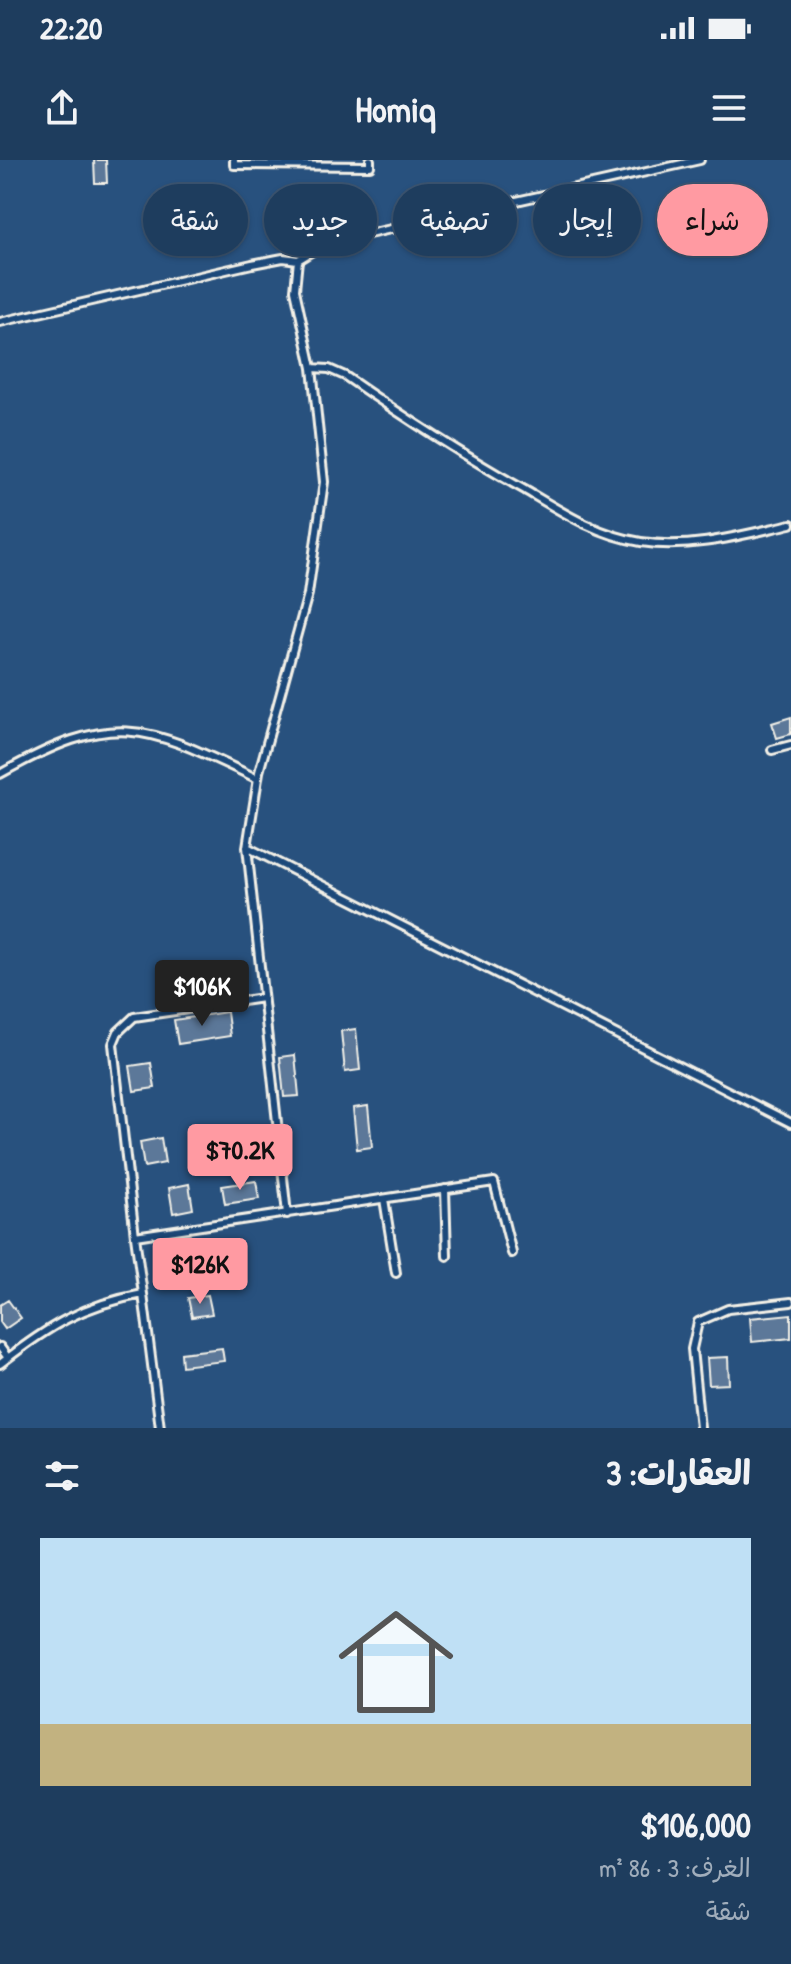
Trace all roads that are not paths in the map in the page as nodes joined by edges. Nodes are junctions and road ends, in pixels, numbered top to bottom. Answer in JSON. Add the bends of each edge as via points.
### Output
{"nodes":[{"id":1,"x":234,"y":160,"type":"edge"},
{"id":2,"x":370,"y":160,"type":"edge"},
{"id":3,"x":700,"y":160,"type":"edge"},
{"id":4,"x":298,"y":260,"type":"junction"},
{"id":5,"x":0,"y":322,"type":"edge"},
{"id":6,"x":312,"y":368,"type":"junction"},
{"id":7,"x":791,"y":524,"type":"edge"},
{"id":8,"x":791,"y":745,"type":"edge"},
{"id":9,"x":772,"y":750,"type":"dead end"},
{"id":10,"x":0,"y":774,"type":"edge"},
{"id":11,"x":258,"y":779,"type":"junction"},
{"id":12,"x":247,"y":847,"type":"junction"},
{"id":13,"x":263,"y":998,"type":"junction"},
{"id":14,"x":791,"y":1123,"type":"edge"},
{"id":15,"x":445,"y":1189,"type":"junction"},
{"id":16,"x":384,"y":1199,"type":"junction"},
{"id":17,"x":287,"y":1214,"type":"junction"},
{"id":18,"x":135,"y":1236,"type":"junction"},
{"id":19,"x":512,"y":1253,"type":"dead end"},
{"id":20,"x":447,"y":1256,"type":"dead end"},
{"id":21,"x":396,"y":1273,"type":"dead end"},
{"id":22,"x":143,"y":1294,"type":"junction"},
{"id":23,"x":791,"y":1302,"type":"edge"},
{"id":24,"x":0,"y":1347,"type":"edge"},
{"id":25,"x":8,"y":1358,"type":"junction"},
{"id":26,"x":0,"y":1364,"type":"edge"},
{"id":27,"x":160,"y":1428,"type":"edge"},
{"id":28,"x":700,"y":1428,"type":"edge"}],
"edges":[{"from":1,"to":2,"type":"lane","via":[[234,165],[370,166]]},
{"from":3,"to":4,"type":"lane","via":[[324,244]]},
{"from":4,"to":5,"type":"lane","via":[[252,264]]},
{"from":4,"to":6,"type":"lane","via":[[295,290]]},
{"from":6,"to":7,"type":"lane","via":[[345,376],[433,438],[597,531],[639,542],[676,544]]},
{"from":6,"to":11,"type":"lane","via":[[324,482],[308,594]]},
{"from":8,"to":9,"type":"lane"},
{"from":10,"to":11,"type":"lane","via":[[51,745],[129,728],[191,747]]},
{"from":11,"to":12,"type":"lane"},
{"from":12,"to":13,"type":"lane"},
{"from":12,"to":14,"type":"lane"},
{"from":13,"to":17,"type":"lane"},
{"from":13,"to":18,"type":"lane","via":[[134,1017],[118,1032],[113,1044]]},
{"from":15,"to":16,"type":"lane"},
{"from":15,"to":19,"type":"lane","via":[[494,1182]]},
{"from":15,"to":20,"type":"lane"},
{"from":16,"to":17,"type":"lane"},
{"from":16,"to":21,"type":"lane"},
{"from":17,"to":18,"type":"lane"},
{"from":18,"to":22,"type":"lane"},
{"from":22,"to":25,"type":"lane","via":[[107,1300],[49,1326]]},
{"from":22,"to":27,"type":"lane"},
{"from":23,"to":28,"type":"lane","via":[[728,1309],[698,1322],[692,1349]]},
{"from":24,"to":25,"type":"lane"},
{"from":25,"to":26,"type":"lane"}]}
